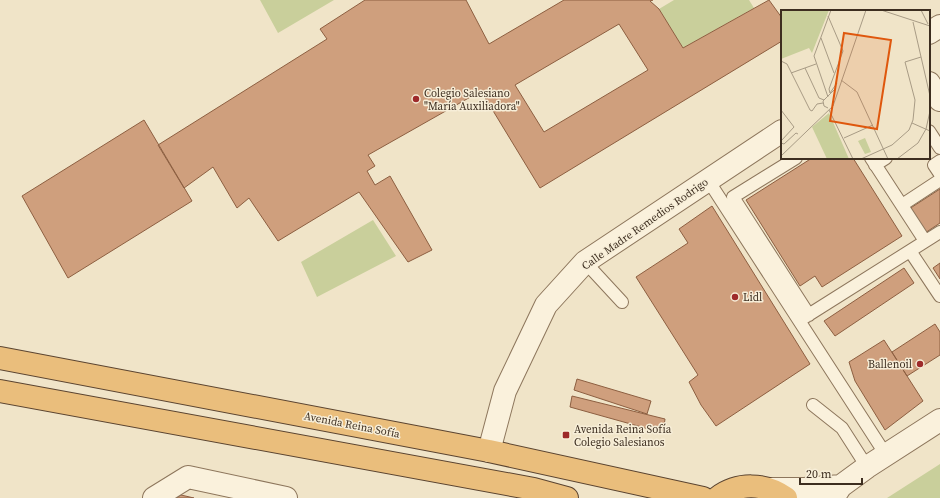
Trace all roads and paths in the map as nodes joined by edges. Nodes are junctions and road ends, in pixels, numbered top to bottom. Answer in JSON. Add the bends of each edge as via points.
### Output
{"nodes":[{"id":1,"x":940,"y":26,"type":"edge"},
{"id":2,"x":930,"y":33,"type":"edge"},
{"id":3,"x":930,"y":85,"type":"edge"},
{"id":4,"x":940,"y":100,"type":"edge"},
{"id":5,"x":781,"y":132,"type":"edge"},
{"id":6,"x":930,"y":133,"type":"edge"},
{"id":7,"x":940,"y":148,"type":"edge"},
{"id":8,"x":794,"y":159,"type":"edge"},
{"id":9,"x":873,"y":161,"type":"edge"},
{"id":10,"x":940,"y":161,"type":"edge"},
{"id":11,"x":940,"y":174,"type":"edge"},
{"id":12,"x":708,"y":180,"type":"junction"},
{"id":13,"x":940,"y":180,"type":"edge"},
{"id":14,"x":902,"y":205,"type":"junction"},
{"id":15,"x":940,"y":232,"type":"edge"},
{"id":16,"x":925,"y":241,"type":"junction"},
{"id":17,"x":910,"y":251,"type":"junction"},
{"id":18,"x":585,"y":262,"type":"junction"},
{"id":19,"x":940,"y":296,"type":"edge"},
{"id":20,"x":622,"y":302,"type":"dead end"},
{"id":21,"x":804,"y":318,"type":"junction"},
{"id":22,"x":0,"y":358,"type":"edge"},
{"id":23,"x":0,"y":392,"type":"edge"},
{"id":24,"x":813,"y":405,"type":"dead end"},
{"id":25,"x":940,"y":420,"type":"edge"},
{"id":26,"x":489,"y":451,"type":"junction"},
{"id":27,"x":886,"y":455,"type":"junction"},
{"id":28,"x":867,"y":467,"type":"junction"},
{"id":29,"x":534,"y":489,"type":"junction"},
{"id":30,"x":837,"y":492,"type":"edge"},
{"id":31,"x":778,"y":494,"type":"edge"},
{"id":32,"x":154,"y":498,"type":"edge"},
{"id":33,"x":286,"y":498,"type":"edge"},
{"id":34,"x":558,"y":498,"type":"edge"},
{"id":35,"x":568,"y":498,"type":"edge"},
{"id":36,"x":703,"y":498,"type":"edge"},
{"id":37,"x":717,"y":498,"type":"edge"}],
"edges":[{"from":1,"to":2,"type":"street"},
{"from":3,"to":4,"type":"street"},
{"from":5,"to":12,"type":"street","name":"Calle Madre Remedios Rodrigo"},
{"from":6,"to":7,"type":"lane"},
{"from":8,"to":21,"type":"lane","via":[[733,197]]},
{"from":9,"to":14,"type":"lane"},
{"from":10,"to":11,"type":"lane","via":[[934,165]]},
{"from":12,"to":18,"type":"street","name":"Calle Madre Remedios Rodrigo"},
{"from":12,"to":21,"type":"lane"},
{"from":13,"to":14,"type":"lane"},
{"from":14,"to":16,"type":"lane"},
{"from":15,"to":16,"type":"lane"},
{"from":16,"to":17,"type":"lane"},
{"from":17,"to":19,"type":"lane"},
{"from":17,"to":21,"type":"lane"},
{"from":18,"to":20,"type":"lane"},
{"from":18,"to":26,"type":"street","name":"Calle Madre Remedios Rodrigo","via":[[546,305],[505,391]]},
{"from":21,"to":27,"type":"lane"},
{"from":22,"to":26,"type":"highway","name":"Avenida Reina Sofía"},
{"from":23,"to":29,"type":"highway"},
{"from":24,"to":28,"type":"lane","via":[[842,428]]},
{"from":25,"to":27,"type":"street"},
{"from":26,"to":36,"type":"highway","name":"Avenida Reina Sofía"},
{"from":27,"to":28,"type":"street"},
{"from":28,"to":30,"type":"street"},
{"from":29,"to":34,"type":"street"},
{"from":29,"to":35,"type":"highway"},
{"from":30,"to":31,"type":"street","via":[[804,489]]},
{"from":31,"to":37,"type":"highway","via":[[756,486],[728,491]]},
{"from":32,"to":33,"type":"street","via":[[188,477]]}]}
